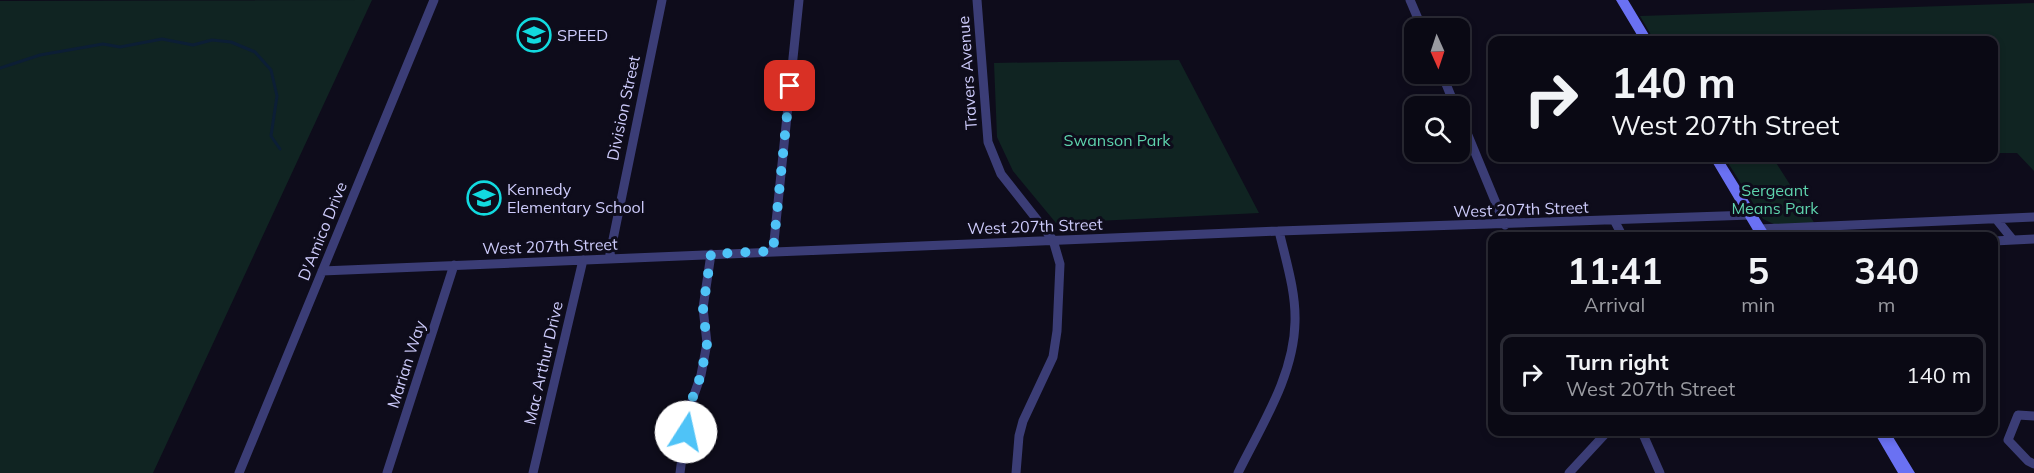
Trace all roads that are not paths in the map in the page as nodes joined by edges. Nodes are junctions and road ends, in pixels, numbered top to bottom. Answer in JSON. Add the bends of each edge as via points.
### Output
{"nodes":[{"id":1,"x":434,"y":0,"type":"edge"},
{"id":2,"x":662,"y":0,"type":"edge"},
{"id":3,"x":799,"y":0,"type":"edge"},
{"id":4,"x":977,"y":0,"type":"edge"},
{"id":5,"x":1410,"y":0,"type":"edge"},
{"id":6,"x":1622,"y":0,"type":"edge"},
{"id":7,"x":1418,"y":18,"type":"edge"},
{"id":8,"x":1644,"y":36,"type":"edge"},
{"id":9,"x":1470,"y":140,"type":"edge"},
{"id":10,"x":1718,"y":162,"type":"edge"},
{"id":11,"x":1751,"y":215,"type":"junction"},
{"id":12,"x":2034,"y":217,"type":"edge"},
{"id":13,"x":1996,"y":219,"type":"junction"},
{"id":14,"x":1614,"y":220,"type":"junction"},
{"id":15,"x":1505,"y":225,"type":"junction"},
{"id":16,"x":1279,"y":231,"type":"junction"},
{"id":17,"x":1620,"y":232,"type":"edge"},
{"id":18,"x":1761,"y":232,"type":"edge"},
{"id":19,"x":1779,"y":232,"type":"edge"},
{"id":20,"x":2034,"y":239,"type":"edge"},
{"id":21,"x":1053,"y":240,"type":"junction"},
{"id":22,"x":2013,"y":240,"type":"junction"},
{"id":23,"x":1998,"y":241,"type":"edge"},
{"id":24,"x":773,"y":251,"type":"junction"},
{"id":25,"x":711,"y":254,"type":"junction"},
{"id":26,"x":609,"y":258,"type":"junction"},
{"id":27,"x":583,"y":260,"type":"junction"},
{"id":28,"x":454,"y":265,"type":"junction"},
{"id":29,"x":322,"y":272,"type":"junction"},
{"id":30,"x":2034,"y":416,"type":"edge"},
{"id":31,"x":1603,"y":436,"type":"edge"},
{"id":32,"x":1644,"y":436,"type":"edge"},
{"id":33,"x":1884,"y":436,"type":"edge"},
{"id":34,"x":2034,"y":464,"type":"edge"},
{"id":35,"x":239,"y":473,"type":"edge"},
{"id":36,"x":387,"y":473,"type":"edge"},
{"id":37,"x":533,"y":473,"type":"edge"},
{"id":38,"x":680,"y":473,"type":"edge"},
{"id":39,"x":1016,"y":473,"type":"edge"},
{"id":40,"x":1238,"y":473,"type":"edge"},
{"id":41,"x":1569,"y":473,"type":"edge"},
{"id":42,"x":1660,"y":473,"type":"edge"},
{"id":43,"x":1907,"y":473,"type":"edge"}],
"edges":[{"from":1,"to":29,"type":"street","name":"D'Amico Drive"},
{"from":2,"to":26,"type":"street","name":"Division Street"},
{"from":3,"to":24,"type":"street"},
{"from":4,"to":21,"type":"street","name":"Travers Avenue","via":[[988,142],[1001,174]]},
{"from":5,"to":7,"type":"street"},
{"from":6,"to":8,"type":"main road"},
{"from":9,"to":15,"type":"street"},
{"from":10,"to":11,"type":"main road"},
{"from":11,"to":14,"type":"street","name":"West 207th Street"},
{"from":11,"to":18,"type":"main road"},
{"from":12,"to":13,"type":"street"},
{"from":13,"to":19,"type":"street"},
{"from":13,"to":22,"type":"street"},
{"from":14,"to":15,"type":"street","name":"West 207th Street"},
{"from":14,"to":17,"type":"street"},
{"from":15,"to":16,"type":"street","name":"West 207th Street"},
{"from":16,"to":21,"type":"street","name":"West 207th Street"},
{"from":16,"to":40,"type":"street","via":[[1294,307],[1291,353]]},
{"from":20,"to":22,"type":"street"},
{"from":21,"to":24,"type":"street","name":"West 207th Street"},
{"from":21,"to":39,"type":"street","name":"Travers Avenue","via":[[1060,264],[1055,343],[1047,373],[1023,420]]},
{"from":22,"to":23,"type":"street"},
{"from":24,"to":25,"type":"street","name":"West 207th Street"},
{"from":25,"to":26,"type":"street","name":"West 207th Street"},
{"from":25,"to":38,"type":"street","via":[[703,308],[707,344],[688,412]]},
{"from":26,"to":27,"type":"street","name":"West 207th Street"},
{"from":27,"to":28,"type":"street","name":"West 207th Street"},
{"from":27,"to":37,"type":"street","name":"Mac Arthur Drive"},
{"from":28,"to":29,"type":"street","name":"West 207th Street"},
{"from":28,"to":36,"type":"street","name":"Marian Way"},
{"from":29,"to":35,"type":"street","name":"D'Amico Drive"},
{"from":30,"to":34,"type":"street","via":[[2018,415],[2008,440]]},
{"from":31,"to":41,"type":"street"},
{"from":32,"to":42,"type":"street"},
{"from":33,"to":43,"type":"main road"}]}
